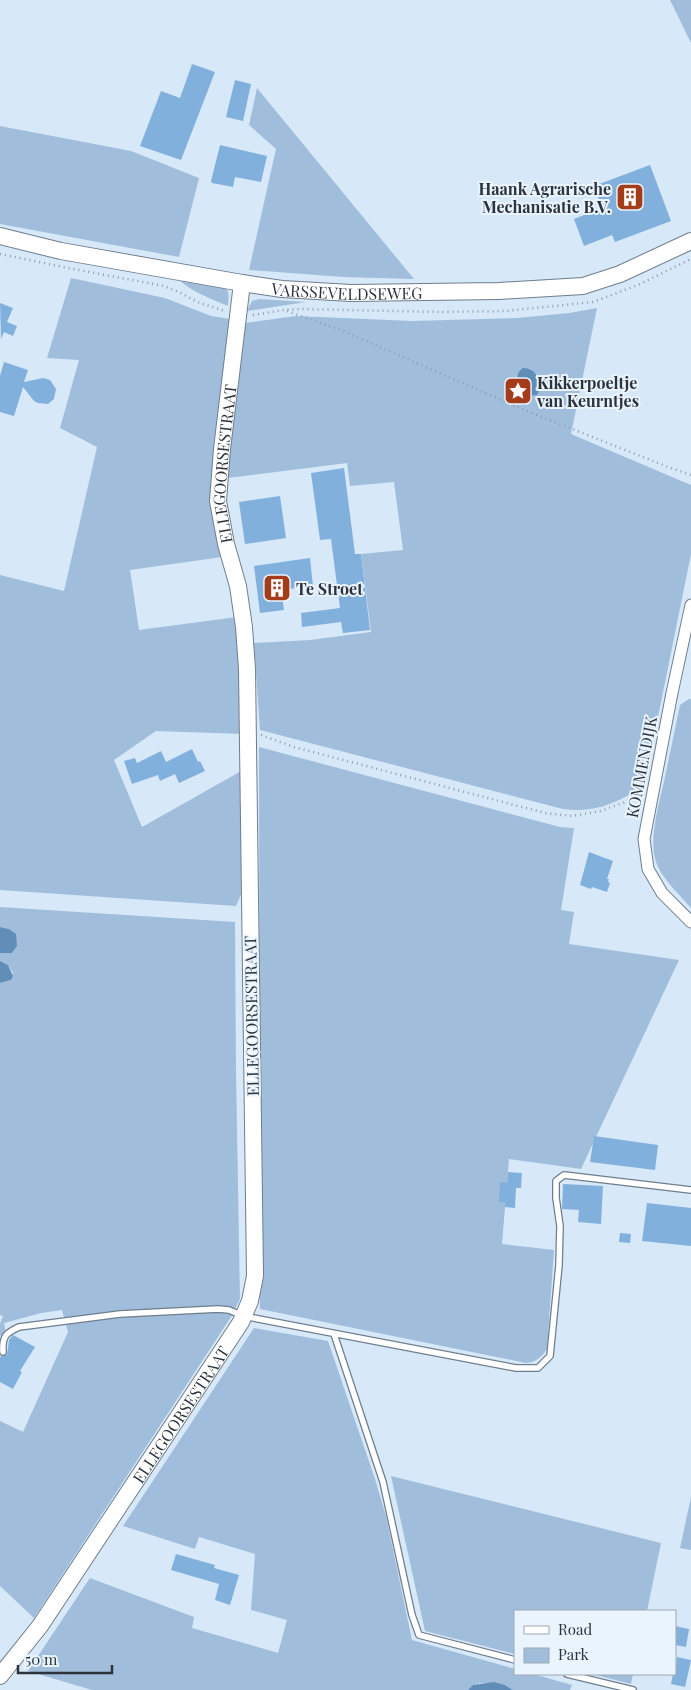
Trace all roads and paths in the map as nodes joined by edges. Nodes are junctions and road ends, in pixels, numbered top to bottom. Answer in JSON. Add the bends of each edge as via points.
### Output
{"nodes":[{"id":1,"x":0,"y":236,"type":"edge"},
{"id":2,"x":691,"y":241,"type":"edge"},
{"id":3,"x":0,"y":254,"type":"edge"},
{"id":4,"x":242,"y":283,"type":"junction"},
{"id":5,"x":238,"y":314,"type":"junction"},
{"id":6,"x":691,"y":475,"type":"edge"},
{"id":7,"x":690,"y":610,"type":"edge"},
{"id":8,"x":247,"y":731,"type":"junction"},
{"id":9,"x":653,"y":792,"type":"junction"},
{"id":10,"x":691,"y":922,"type":"edge"},
{"id":11,"x":691,"y":1190,"type":"edge"},
{"id":12,"x":243,"y":1316,"type":"junction"},
{"id":13,"x":334,"y":1334,"type":"junction"},
{"id":14,"x":3,"y":1352,"type":"dead end"},
{"id":15,"x":514,"y":1660,"type":"edge"},
{"id":16,"x":571,"y":1675,"type":"edge"},
{"id":17,"x":0,"y":1676,"type":"edge"},
{"id":18,"x":633,"y":1690,"type":"edge"}],
"edges":[{"from":1,"to":4,"type":"street","name":"VARSSEVELDSEWEG","via":[[61,251]]},
{"from":2,"to":4,"type":"street","name":"VARSSEVELDSEWEG","via":[[620,274],[583,286],[499,292],[351,293]]},
{"from":3,"to":5,"type":"path","via":[[164,286],[210,307]]},
{"from":4,"to":5,"type":"street","name":"ELLEGOORSESTRAAT"},
{"from":5,"to":6,"type":"path","via":[[284,310]]},
{"from":5,"to":8,"type":"street","name":"ELLEGOORSESTRAAT","via":[[218,501],[244,627]]},
{"from":7,"to":9,"type":"street","name":"KOMMENDIJK"},
{"from":8,"to":9,"type":"path","via":[[294,747],[545,813],[572,816],[601,811]]},
{"from":8,"to":12,"type":"street","name":"ELLEGOORSESTRAAT","via":[[255,1276],[250,1302]]},
{"from":9,"to":10,"type":"street","name":"KOMMENDIJK","via":[[644,838],[648,869],[662,893]]},
{"from":11,"to":13,"type":"lane","via":[[564,1175],[556,1181],[559,1265],[550,1356],[538,1368],[516,1368]]},
{"from":12,"to":13,"type":"lane"},
{"from":12,"to":14,"type":"lane","via":[[229,1310],[198,1310],[120,1314],[19,1327],[6,1333],[2,1341]]},
{"from":12,"to":17,"type":"street","name":"ELLEGOORSESTRAAT","via":[[40,1626]]},
{"from":13,"to":15,"type":"lane","via":[[383,1482],[419,1635]]},
{"from":16,"to":18,"type":"lane"}]}
